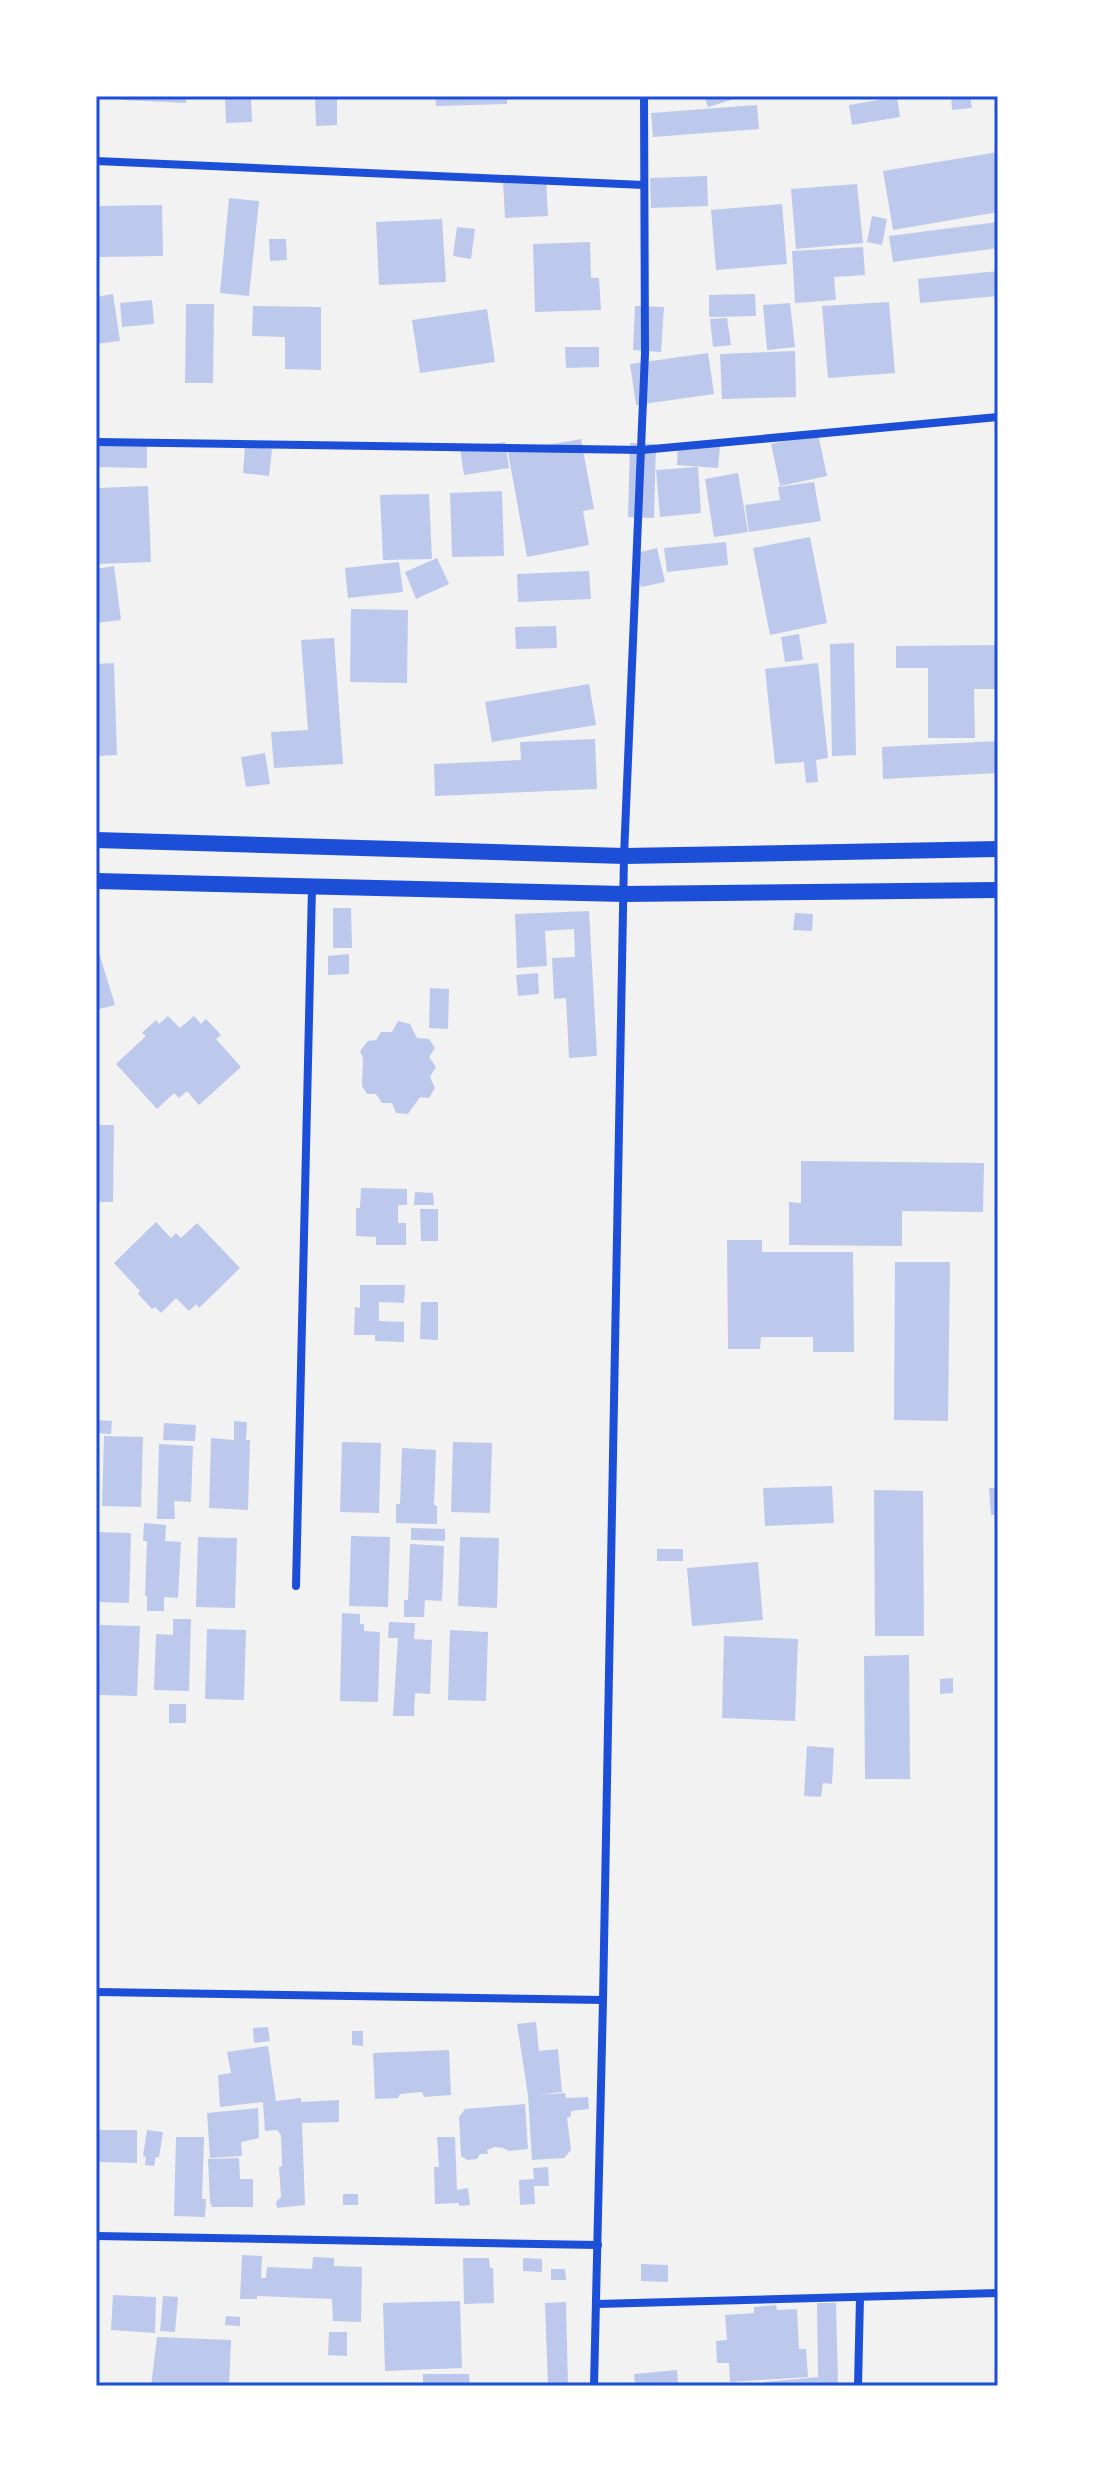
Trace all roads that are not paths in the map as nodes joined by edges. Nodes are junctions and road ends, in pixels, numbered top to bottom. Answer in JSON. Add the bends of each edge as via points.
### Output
{"nodes":[{"id":1,"x":644,"y":96,"type":"edge"},
{"id":2,"x":96,"y":161,"type":"edge"},
{"id":3,"x":644,"y":185,"type":"junction"},
{"id":4,"x":998,"y":417,"type":"edge"},
{"id":5,"x":96,"y":442,"type":"edge"},
{"id":6,"x":642,"y":450,"type":"junction"},
{"id":7,"x":96,"y":840,"type":"edge"},
{"id":8,"x":998,"y":849,"type":"edge"},
{"id":9,"x":624,"y":856,"type":"junction"},
{"id":10,"x":96,"y":881,"type":"edge"},
{"id":11,"x":312,"y":886,"type":"junction"},
{"id":12,"x":998,"y":890,"type":"edge"},
{"id":13,"x":624,"y":894,"type":"junction"},
{"id":14,"x":296,"y":1586,"type":"dead end"},
{"id":15,"x":96,"y":1992,"type":"edge"},
{"id":16,"x":603,"y":2000,"type":"junction"},
{"id":17,"x":96,"y":2236,"type":"edge"},
{"id":18,"x":598,"y":2245,"type":"junction"},
{"id":19,"x":998,"y":2293,"type":"edge"},
{"id":20,"x":860,"y":2297,"type":"junction"},
{"id":21,"x":597,"y":2304,"type":"junction"},
{"id":22,"x":594,"y":2386,"type":"edge"},
{"id":23,"x":858,"y":2386,"type":"edge"}],
"edges":[{"from":1,"to":3,"type":"street"},
{"from":2,"to":3,"type":"street"},
{"from":3,"to":6,"type":"street"},
{"from":4,"to":6,"type":"street"},
{"from":5,"to":6,"type":"street"},
{"from":6,"to":9,"type":"street"},
{"from":7,"to":9,"type":"main road"},
{"from":8,"to":9,"type":"main road"},
{"from":9,"to":13,"type":"street"},
{"from":10,"to":11,"type":"main road"},
{"from":11,"to":13,"type":"main road"},
{"from":11,"to":14,"type":"street"},
{"from":12,"to":13,"type":"main road"},
{"from":13,"to":16,"type":"street"},
{"from":15,"to":16,"type":"street"},
{"from":16,"to":18,"type":"street"},
{"from":17,"to":18,"type":"street"},
{"from":18,"to":21,"type":"street"},
{"from":19,"to":20,"type":"street"},
{"from":20,"to":21,"type":"street"},
{"from":20,"to":23,"type":"street"},
{"from":21,"to":22,"type":"street"}]}
